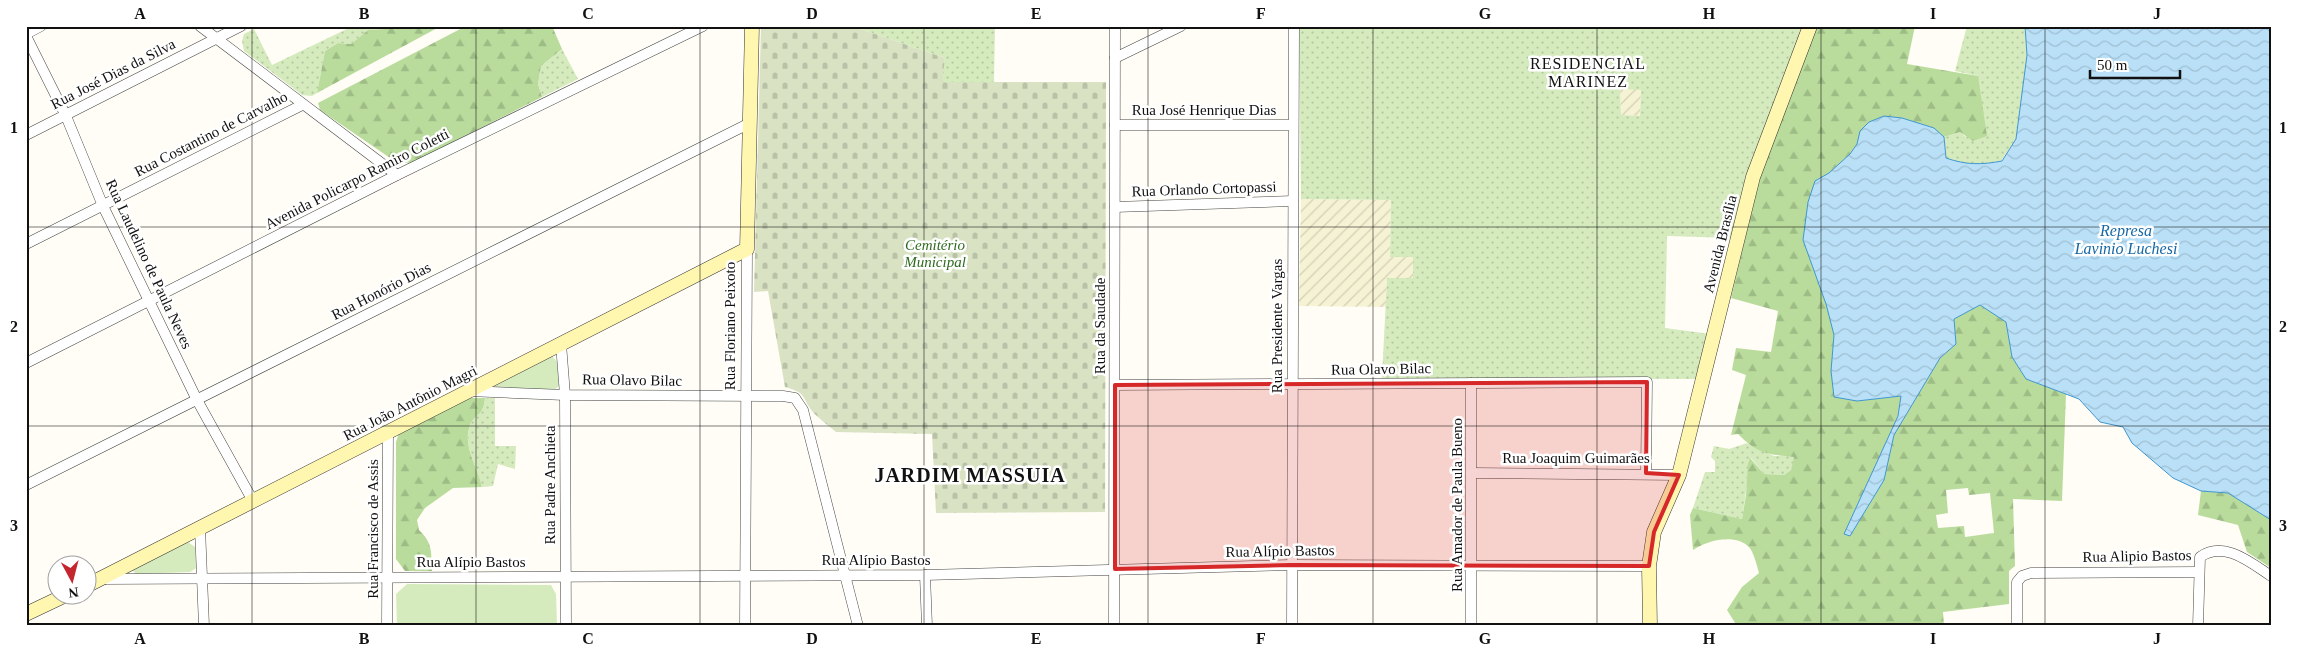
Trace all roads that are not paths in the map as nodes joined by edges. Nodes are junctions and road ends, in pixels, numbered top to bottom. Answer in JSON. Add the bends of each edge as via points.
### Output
{"nodes":[{"id":1,"x":41,"y":26,"type":"edge"},
{"id":2,"x":200,"y":26,"type":"edge"},
{"id":3,"x":240,"y":26,"type":"edge"},
{"id":4,"x":703,"y":26,"type":"edge"},
{"id":5,"x":752,"y":26,"type":"edge"},
{"id":6,"x":1116,"y":26,"type":"edge"},
{"id":7,"x":1181,"y":26,"type":"edge"},
{"id":8,"x":1294,"y":26,"type":"edge"},
{"id":9,"x":1810,"y":26,"type":"edge"},
{"id":10,"x":26,"y":35,"type":"edge"},
{"id":11,"x":218,"y":38,"type":"junction"},
{"id":12,"x":1116,"y":58,"type":"junction"},
{"id":13,"x":302,"y":105,"type":"junction"},
{"id":14,"x":66,"y":116,"type":"junction"},
{"id":15,"x":750,"y":123,"type":"junction"},
{"id":16,"x":1115,"y":125,"type":"junction"},
{"id":17,"x":1293,"y":125,"type":"junction"},
{"id":18,"x":26,"y":135,"type":"edge"},
{"id":19,"x":397,"y":175,"type":"junction"},
{"id":20,"x":1293,"y":201,"type":"junction"},
{"id":21,"x":103,"y":206,"type":"junction"},
{"id":22,"x":1115,"y":206,"type":"junction"},
{"id":23,"x":26,"y":244,"type":"edge"},
{"id":24,"x":747,"y":249,"type":"junction"},
{"id":25,"x":149,"y":302,"type":"junction"},
{"id":26,"x":561,"y":344,"type":"junction"},
{"id":27,"x":26,"y":363,"type":"edge"},
{"id":28,"x":1471,"y":383,"type":"junction"},
{"id":29,"x":1115,"y":385,"type":"junction"},
{"id":30,"x":1292,"y":385,"type":"junction"},
{"id":31,"x":468,"y":391,"type":"junction"},
{"id":32,"x":565,"y":394,"type":"junction"},
{"id":33,"x":746,"y":396,"type":"junction"},
{"id":34,"x":197,"y":400,"type":"junction"},
{"id":35,"x":388,"y":432,"type":"junction"},
{"id":36,"x":1472,"y":473,"type":"junction"},
{"id":37,"x":1646,"y":473,"type":"junction"},
{"id":38,"x":1679,"y":475,"type":"junction"},
{"id":39,"x":26,"y":485,"type":"edge"},
{"id":40,"x":254,"y":501,"type":"junction"},
{"id":41,"x":200,"y":528,"type":"junction"},
{"id":42,"x":1472,"y":564,"type":"junction"},
{"id":43,"x":1291,"y":565,"type":"junction"},
{"id":44,"x":1649,"y":566,"type":"junction"},
{"id":45,"x":1115,"y":569,"type":"junction"},
{"id":46,"x":2198,"y":572,"type":"junction"},
{"id":47,"x":845,"y":574,"type":"junction"},
{"id":48,"x":745,"y":575,"type":"junction"},
{"id":49,"x":925,"y":575,"type":"junction"},
{"id":50,"x":566,"y":576,"type":"junction"},
{"id":51,"x":2271,"y":576,"type":"edge"},
{"id":52,"x":388,"y":577,"type":"junction"},
{"id":53,"x":204,"y":578,"type":"junction"},
{"id":54,"x":102,"y":579,"type":"junction"},
{"id":55,"x":98,"y":581,"type":"edge"},
{"id":56,"x":48,"y":604,"type":"edge"},
{"id":57,"x":26,"y":614,"type":"edge"},
{"id":58,"x":204,"y":626,"type":"edge"},
{"id":59,"x":386,"y":626,"type":"edge"},
{"id":60,"x":566,"y":626,"type":"edge"},
{"id":61,"x":745,"y":626,"type":"edge"},
{"id":62,"x":858,"y":626,"type":"edge"},
{"id":63,"x":927,"y":626,"type":"edge"},
{"id":64,"x":1114,"y":626,"type":"edge"},
{"id":65,"x":1292,"y":626,"type":"edge"},
{"id":66,"x":1471,"y":626,"type":"edge"},
{"id":67,"x":1650,"y":626,"type":"edge"},
{"id":68,"x":2017,"y":626,"type":"edge"},
{"id":69,"x":2198,"y":626,"type":"edge"}],
"edges":[{"from":1,"to":10,"type":"street"},
{"from":2,"to":11,"type":"street"},
{"from":3,"to":11,"type":"street","name":"Rua José Dias da Silva"},
{"from":4,"to":19,"type":"street","name":"Avenida Policarpo Ramiro Coletti"},
{"from":5,"to":15,"type":"street","name":"Rua Floriano Peixoto"},
{"from":6,"to":12,"type":"street","name":"Rua da Saudade"},
{"from":7,"to":12,"type":"street"},
{"from":8,"to":17,"type":"street","name":"Rua Presidente Vargas"},
{"from":9,"to":38,"type":"street","name":"Avenida Brasília","via":[[1753,177]]},
{"from":10,"to":14,"type":"street","name":"Rua Laudelino de Paula Neves"},
{"from":11,"to":13,"type":"street"},
{"from":11,"to":14,"type":"street","name":"Rua José Dias da Silva"},
{"from":12,"to":16,"type":"street","name":"Rua da Saudade"},
{"from":13,"to":19,"type":"street"},
{"from":13,"to":21,"type":"street","name":"Rua Costantino de Carvalho"},
{"from":14,"to":18,"type":"street","name":"Rua José Dias da Silva"},
{"from":14,"to":21,"type":"street","name":"Rua Laudelino de Paula Neves"},
{"from":15,"to":24,"type":"street","name":"Rua Floriano Peixoto"},
{"from":15,"to":34,"type":"street","name":"Rua Honório Dias"},
{"from":16,"to":17,"type":"street","name":"Rua José Henrique Dias"},
{"from":16,"to":22,"type":"street","name":"Rua da Saudade"},
{"from":17,"to":20,"type":"street","name":"Rua Presidente Vargas"},
{"from":19,"to":25,"type":"street","name":"Avenida Policarpo Ramiro Coletti"},
{"from":20,"to":22,"type":"street","name":"Rua Orlando Cortopassi"},
{"from":20,"to":30,"type":"street","name":"Rua Presidente Vargas"},
{"from":21,"to":23,"type":"street","name":"Rua Costantino de Carvalho"},
{"from":21,"to":25,"type":"street","name":"Rua Laudelino de Paula Neves"},
{"from":22,"to":29,"type":"street","name":"Rua da Saudade"},
{"from":24,"to":26,"type":"street","name":"Rua João Antônio Magri"},
{"from":24,"to":33,"type":"street","name":"Rua Floriano Peixoto"},
{"from":25,"to":27,"type":"street","name":"Avenida Policarpo Ramiro Coletti"},
{"from":25,"to":34,"type":"street","name":"Rua Laudelino de Paula Neves"},
{"from":26,"to":31,"type":"street","name":"Rua João Antônio Magri"},
{"from":26,"to":32,"type":"street","name":"Rua Padre Anchieta"},
{"from":28,"to":30,"type":"street","name":"Rua Olavo Bilac"},
{"from":28,"to":36,"type":"street","name":"Rua Amador de Paula Bueno"},
{"from":28,"to":37,"type":"street","name":"Rua Olavo Bilac","via":[[1647,382]]},
{"from":29,"to":30,"type":"street","name":"Rua Olavo Bilac"},
{"from":29,"to":45,"type":"street","name":"Rua da Saudade"},
{"from":30,"to":43,"type":"street","name":"Rua Presidente Vargas"},
{"from":31,"to":32,"type":"street","name":"Rua Olavo Bilac"},
{"from":31,"to":35,"type":"street","name":"Rua João Antônio Magri"},
{"from":32,"to":33,"type":"street","name":"Rua Olavo Bilac"},
{"from":32,"to":50,"type":"street","name":"Rua Padre Anchieta"},
{"from":33,"to":47,"type":"street","name":"Rua Olavo Bilac","via":[[795,398],[803,410]]},
{"from":33,"to":48,"type":"street","name":"Rua Floriano Peixoto"},
{"from":34,"to":39,"type":"street","name":"Rua Honório Dias"},
{"from":34,"to":40,"type":"street","name":"Rua Laudelino de Paula Neves"},
{"from":35,"to":40,"type":"street","name":"Rua João Antônio Magri"},
{"from":35,"to":52,"type":"street","name":"Rua Francisco de Assis"},
{"from":36,"to":37,"type":"street","name":"Rua Joaquim Guimarães"},
{"from":36,"to":42,"type":"street","name":"Rua Amador de Paula Bueno"},
{"from":37,"to":38,"type":"street","name":"Rua Joaquim Guimarães"},
{"from":38,"to":44,"type":"street","name":"Avenida Brasília","via":[[1654,532]]},
{"from":40,"to":41,"type":"street","name":"Rua João Antônio Magri"},
{"from":41,"to":53,"type":"street"},
{"from":41,"to":54,"type":"street","name":"Rua João Antônio Magri"},
{"from":42,"to":43,"type":"street","name":"Rua Alípio Bastos"},
{"from":42,"to":44,"type":"street","name":"Rua Alípio Bastos"},
{"from":42,"to":66,"type":"street","name":"Rua Amador de Paula Bueno"},
{"from":43,"to":45,"type":"street","name":"Rua Alípio Bastos"},
{"from":43,"to":65,"type":"street","name":"Rua Presidente Vargas"},
{"from":44,"to":67,"type":"street","name":"Avenida Brasília"},
{"from":45,"to":49,"type":"street","name":"Rua Alípio Bastos"},
{"from":45,"to":64,"type":"street","name":"Rua da Saudade"},
{"from":46,"to":51,"type":"street","name":"Rua Alipio Bastos","via":[[2200,557],[2218,549],[2245,559]]},
{"from":46,"to":68,"type":"street","name":"Rua Alipio Bastos","via":[[2031,572],[2017,582]]},
{"from":46,"to":69,"type":"street"},
{"from":47,"to":48,"type":"street","name":"Rua Alípio Bastos"},
{"from":47,"to":49,"type":"street","name":"Rua Alípio Bastos"},
{"from":47,"to":62,"type":"street"},
{"from":48,"to":50,"type":"street","name":"Rua Alípio Bastos"},
{"from":48,"to":61,"type":"street","name":"Rua Floriano Peixoto"},
{"from":49,"to":63,"type":"street"},
{"from":50,"to":52,"type":"street","name":"Rua Alípio Bastos"},
{"from":50,"to":60,"type":"street","name":"Rua Padre Anchieta"},
{"from":52,"to":53,"type":"street","name":"Rua Alípio Bastos"},
{"from":52,"to":59,"type":"street","name":"Rua Francisco de Assis"},
{"from":53,"to":54,"type":"street","name":"Rua Alípio Bastos"},
{"from":53,"to":58,"type":"street"},
{"from":54,"to":55,"type":"street","name":"Rua João Antônio Magri"},
{"from":56,"to":57,"type":"street"}]}
